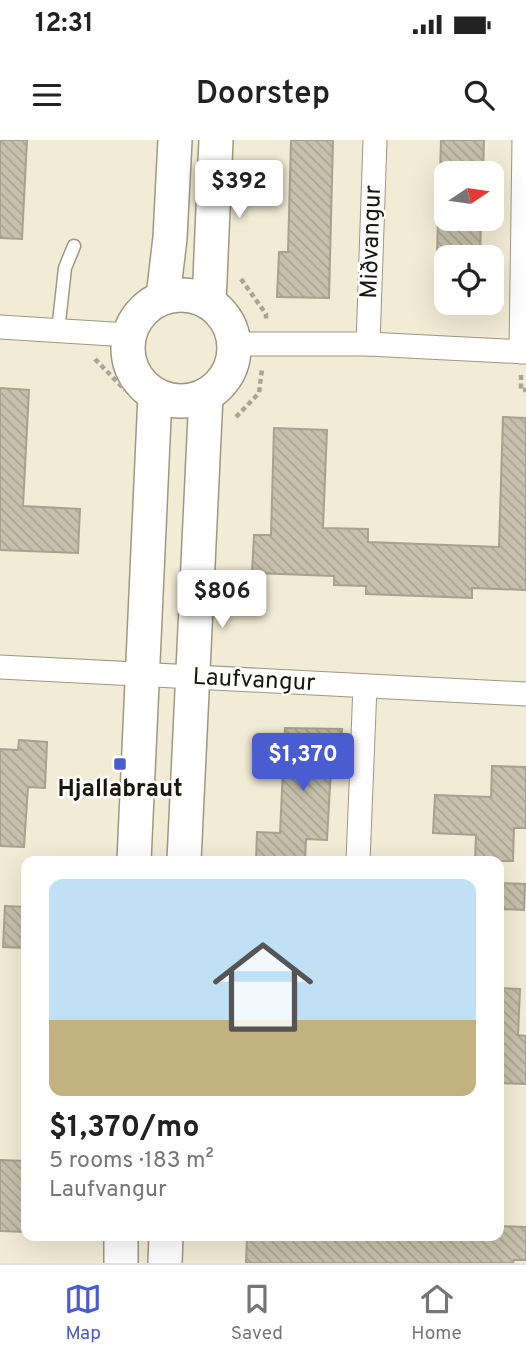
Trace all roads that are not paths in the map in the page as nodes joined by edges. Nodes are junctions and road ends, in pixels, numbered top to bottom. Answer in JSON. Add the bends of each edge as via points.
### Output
{"nodes":[{"id":1,"x":175,"y":140,"type":"edge"},
{"id":2,"x":216,"y":140,"type":"edge"},
{"id":3,"x":375,"y":140,"type":"edge"},
{"id":4,"x":524,"y":140,"type":"edge"},
{"id":5,"x":74,"y":246,"type":"dead end"},
{"id":6,"x":163,"y":297,"type":"junction"},
{"id":7,"x":209,"y":302,"type":"junction"},
{"id":8,"x":0,"y":327,"type":"edge"},
{"id":9,"x":58,"y":331,"type":"junction"},
{"id":10,"x":128,"y":335,"type":"junction"},
{"id":11,"x":234,"y":344,"type":"junction"},
{"id":12,"x":368,"y":344,"type":"junction"},
{"id":13,"x":523,"y":352,"type":"edge"},
{"id":14,"x":155,"y":395,"type":"junction"},
{"id":15,"x":206,"y":395,"type":"junction"},
{"id":16,"x":0,"y":667,"type":"edge"},
{"id":17,"x":143,"y":673,"type":"junction"},
{"id":18,"x":192,"y":678,"type":"junction"},
{"id":19,"x":365,"y":687,"type":"junction"},
{"id":20,"x":526,"y":694,"type":"edge"},
{"id":21,"x":134,"y":856,"type":"edge"},
{"id":22,"x":184,"y":856,"type":"edge"},
{"id":23,"x":358,"y":856,"type":"edge"},
{"id":24,"x":121,"y":1241,"type":"edge"},
{"id":25,"x":166,"y":1241,"type":"edge"},
{"id":26,"x":121,"y":1263,"type":"edge"},
{"id":27,"x":164,"y":1263,"type":"edge"}],
"edges":[{"from":1,"to":6,"type":"main road"},
{"from":2,"to":7,"type":"main road"},
{"from":3,"to":12,"type":"street","name":"Miðvangur"},
{"from":4,"to":13,"type":"street"},
{"from":5,"to":9,"type":"lane","via":[[65,268]]},
{"from":6,"to":7,"type":"main road","via":[[178,294]]},
{"from":6,"to":10,"type":"main road","via":[[141,312]]},
{"from":7,"to":11,"type":"main road","via":[[222,313]]},
{"from":8,"to":9,"type":"street"},
{"from":9,"to":10,"type":"street"},
{"from":10,"to":14,"type":"main road","via":[[128,358],[138,380]]},
{"from":11,"to":12,"type":"street"},
{"from":11,"to":15,"type":"main road","via":[[224,379]]},
{"from":12,"to":13,"type":"street"},
{"from":14,"to":15,"type":"main road","via":[[186,401]]},
{"from":14,"to":17,"type":"main road"},
{"from":15,"to":18,"type":"main road"},
{"from":16,"to":17,"type":"street"},
{"from":17,"to":18,"type":"street","name":"Laufvangur"},
{"from":17,"to":21,"type":"main road"},
{"from":18,"to":19,"type":"street","name":"Laufvangur"},
{"from":18,"to":22,"type":"main road"},
{"from":19,"to":20,"type":"street","name":"Laufvangur"},
{"from":19,"to":23,"type":"street"},
{"from":24,"to":26,"type":"main road"},
{"from":25,"to":27,"type":"main road"}]}
